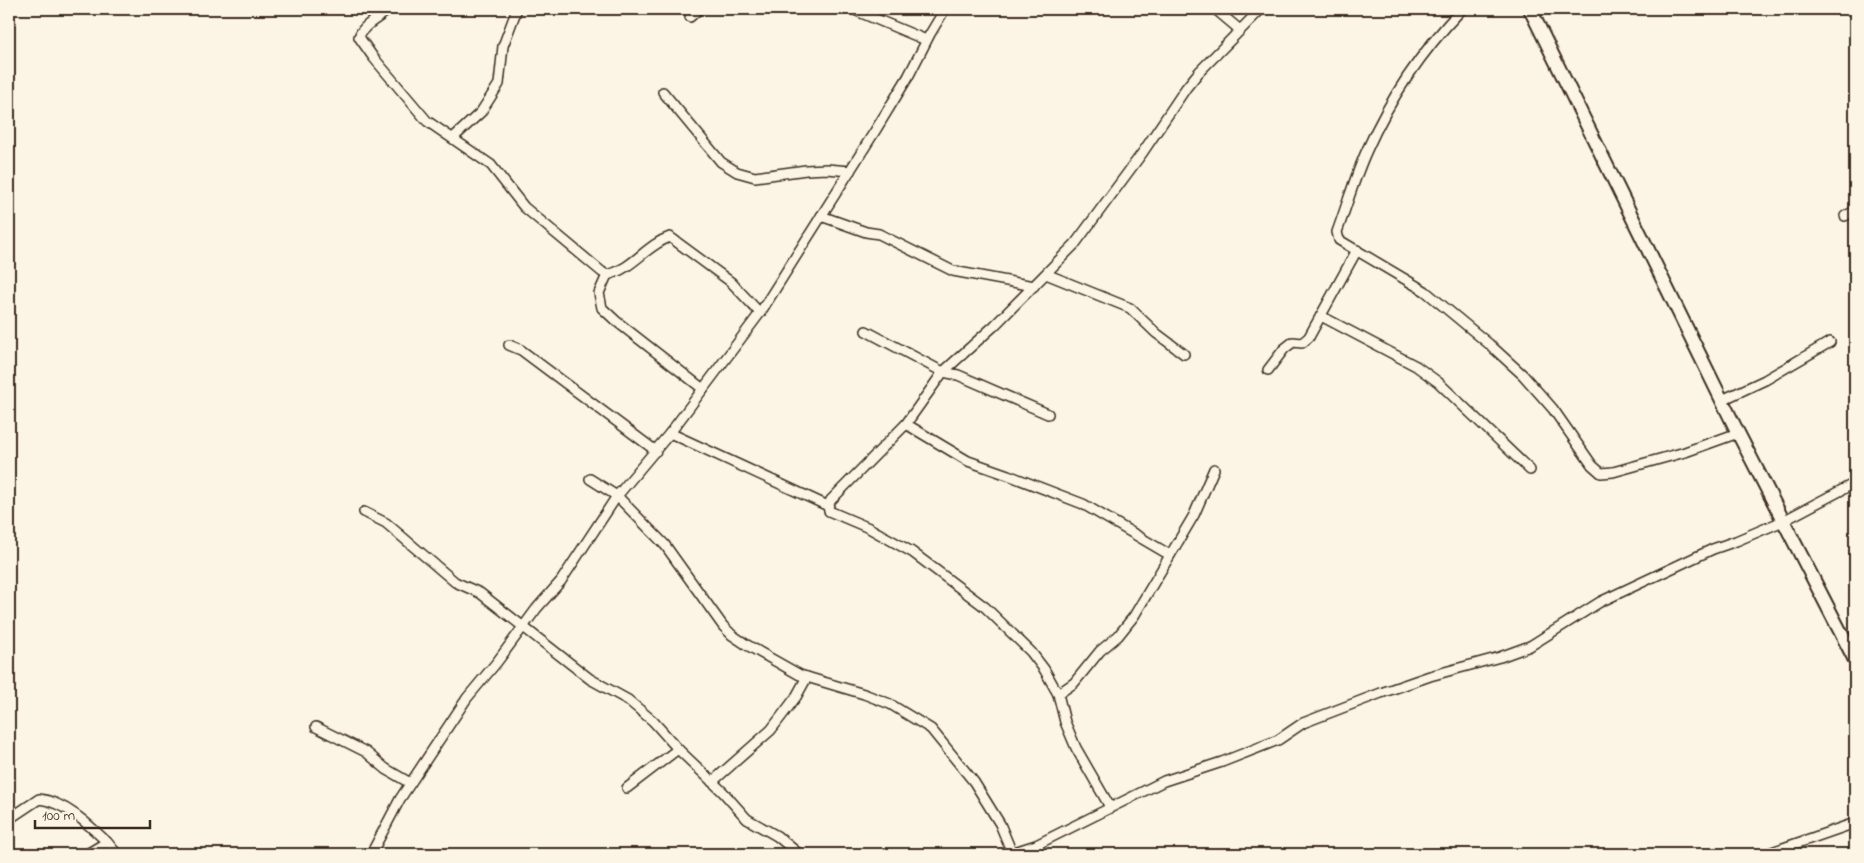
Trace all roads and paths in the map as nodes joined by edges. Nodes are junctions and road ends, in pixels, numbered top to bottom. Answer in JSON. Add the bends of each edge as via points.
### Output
{"nodes":[{"id":1,"x":389,"y":9,"type":"edge"},
{"id":2,"x":517,"y":9,"type":"edge"},
{"id":3,"x":699,"y":9,"type":"edge"},
{"id":4,"x":852,"y":9,"type":"edge"},
{"id":5,"x":945,"y":9,"type":"edge"},
{"id":6,"x":1215,"y":9,"type":"edge"},
{"id":7,"x":1261,"y":9,"type":"edge"},
{"id":8,"x":1462,"y":9,"type":"edge"},
{"id":9,"x":1530,"y":9,"type":"edge"},
{"id":10,"x":690,"y":17,"type":"dead end"},
{"id":11,"x":1240,"y":30,"type":"junction"},
{"id":12,"x":926,"y":40,"type":"junction"},
{"id":13,"x":663,"y":92,"type":"dead end"},
{"id":14,"x":453,"y":138,"type":"junction"},
{"id":15,"x":850,"y":170,"type":"junction"},
{"id":16,"x":1855,"y":211,"type":"edge"},
{"id":17,"x":822,"y":216,"type":"junction"},
{"id":18,"x":1845,"y":216,"type":"dead end"},
{"id":19,"x":1357,"y":250,"type":"junction"},
{"id":20,"x":1046,"y":274,"type":"junction"},
{"id":21,"x":607,"y":275,"type":"junction"},
{"id":22,"x":1034,"y":286,"type":"junction"},
{"id":23,"x":760,"y":314,"type":"junction"},
{"id":24,"x":1321,"y":316,"type":"junction"},
{"id":25,"x":866,"y":331,"type":"dead end"},
{"id":26,"x":1830,"y":342,"type":"dead end"},
{"id":27,"x":509,"y":345,"type":"dead end"},
{"id":28,"x":1184,"y":354,"type":"dead end"},
{"id":29,"x":1268,"y":370,"type":"dead end"},
{"id":30,"x":943,"y":372,"type":"junction"},
{"id":31,"x":703,"y":389,"type":"junction"},
{"id":32,"x":1722,"y":400,"type":"junction"},
{"id":33,"x":1048,"y":414,"type":"dead end"},
{"id":34,"x":906,"y":424,"type":"junction"},
{"id":35,"x":670,"y":433,"type":"junction"},
{"id":36,"x":1738,"y":433,"type":"junction"},
{"id":37,"x":656,"y":451,"type":"junction"},
{"id":38,"x":1214,"y":469,"type":"dead end"},
{"id":39,"x":1530,"y":470,"type":"dead end"},
{"id":40,"x":590,"y":479,"type":"dead end"},
{"id":41,"x":1855,"y":483,"type":"edge"},
{"id":42,"x":617,"y":496,"type":"junction"},
{"id":43,"x":828,"y":506,"type":"junction"},
{"id":44,"x":364,"y":512,"type":"dead end"},
{"id":45,"x":1783,"y":521,"type":"junction"},
{"id":46,"x":1170,"y":556,"type":"junction"},
{"id":47,"x":524,"y":627,"type":"junction"},
{"id":48,"x":1855,"y":660,"type":"edge"},
{"id":49,"x":807,"y":677,"type":"junction"},
{"id":50,"x":1058,"y":694,"type":"junction"},
{"id":51,"x":316,"y":728,"type":"dead end"},
{"id":52,"x":678,"y":749,"type":"junction"},
{"id":53,"x":712,"y":782,"type":"junction"},
{"id":54,"x":410,"y":783,"type":"junction"},
{"id":55,"x":627,"y":788,"type":"dead end"},
{"id":56,"x":1110,"y":807,"type":"junction"},
{"id":57,"x":9,"y":819,"type":"edge"},
{"id":58,"x":1855,"y":823,"type":"edge"},
{"id":59,"x":107,"y":842,"type":"junction"},
{"id":60,"x":87,"y":854,"type":"edge"},
{"id":61,"x":117,"y":854,"type":"edge"},
{"id":62,"x":371,"y":854,"type":"edge"},
{"id":63,"x":799,"y":854,"type":"edge"},
{"id":64,"x":1010,"y":854,"type":"edge"},
{"id":65,"x":1766,"y":854,"type":"edge"}],
"edges":[{"from":1,"to":14,"type":"street","via":[[365,26],[359,37],[372,57],[428,121]]},
{"from":2,"to":14,"type":"street","via":[[503,46],[500,84],[480,112]]},
{"from":3,"to":10,"type":"street"},
{"from":4,"to":12,"type":"street"},
{"from":5,"to":12,"type":"street"},
{"from":6,"to":11,"type":"street"},
{"from":7,"to":11,"type":"street"},
{"from":8,"to":19,"type":"street","via":[[1397,90],[1366,151],[1337,232],[1339,240]]},
{"from":9,"to":32,"type":"main road"},
{"from":11,"to":20,"type":"street","via":[[1186,88],[1097,217]]},
{"from":12,"to":15,"type":"street","via":[[908,77]]},
{"from":13,"to":15,"type":"street","via":[[721,162],[736,172],[755,177],[806,170]]},
{"from":14,"to":21,"type":"street","via":[[491,165],[524,207]]},
{"from":15,"to":17,"type":"street"},
{"from":16,"to":18,"type":"street"},
{"from":17,"to":22,"type":"street","via":[[886,237],[953,271]]},
{"from":17,"to":23,"type":"street"},
{"from":19,"to":24,"type":"street"},
{"from":19,"to":36,"type":"street","via":[[1425,292],[1523,375],[1554,409],[1592,465],[1601,473],[1676,455]]},
{"from":20,"to":22,"type":"street"},
{"from":20,"to":28,"type":"street","via":[[1130,308]]},
{"from":21,"to":23,"type":"street","via":[[628,267],[660,241],[670,237],[731,282]]},
{"from":21,"to":31,"type":"street","via":[[599,293],[602,308]]},
{"from":22,"to":30,"type":"street"},
{"from":23,"to":31,"type":"street"},
{"from":24,"to":29,"type":"street","via":[[1309,336],[1302,343],[1293,342],[1284,349]]},
{"from":24,"to":39,"type":"street","via":[[1431,377]]},
{"from":25,"to":30,"type":"street"},
{"from":26,"to":32,"type":"street","via":[[1765,380]]},
{"from":27,"to":37,"type":"street","via":[[522,350]]},
{"from":30,"to":33,"type":"street","via":[[958,374]]},
{"from":30,"to":34,"type":"street"},
{"from":31,"to":35,"type":"street"},
{"from":32,"to":36,"type":"main road"},
{"from":34,"to":43,"type":"street","via":[[830,500]]},
{"from":34,"to":46,"type":"street","via":[[968,462],[1083,504]]},
{"from":35,"to":37,"type":"street"},
{"from":35,"to":43,"type":"street"},
{"from":36,"to":45,"type":"main road"},
{"from":37,"to":42,"type":"street"},
{"from":38,"to":46,"type":"street","via":[[1194,515]]},
{"from":40,"to":42,"type":"street"},
{"from":41,"to":45,"type":"street"},
{"from":42,"to":47,"type":"street","via":[[561,581]]},
{"from":42,"to":49,"type":"street","via":[[665,545],[732,635],[769,659]]},
{"from":43,"to":50,"type":"street","via":[[829,512],[869,528],[912,552],[985,607],[1031,652]]},
{"from":44,"to":47,"type":"street","via":[[386,523],[455,582],[480,593]]},
{"from":45,"to":48,"type":"main road"},
{"from":45,"to":56,"type":"street","via":[[1713,549],[1600,602],[1530,646],[1381,693],[1304,723],[1278,740],[1164,782]]},
{"from":46,"to":50,"type":"street","via":[[1134,616],[1118,636],[1100,651],[1074,683]]},
{"from":47,"to":52,"type":"street","via":[[590,679],[628,700]]},
{"from":47,"to":54,"type":"street","via":[[467,698]]},
{"from":49,"to":53,"type":"street","via":[[771,730]]},
{"from":49,"to":64,"type":"street","via":[[890,704],[931,729],[974,782],[1000,824]]},
{"from":50,"to":56,"type":"street","via":[[1076,748]]},
{"from":51,"to":54,"type":"street","via":[[366,752]]},
{"from":52,"to":53,"type":"street"},
{"from":52,"to":55,"type":"street"},
{"from":53,"to":63,"type":"street","via":[[747,819],[777,836]]},
{"from":54,"to":62,"type":"street"},
{"from":56,"to":64,"type":"street","via":[[1036,845]]},
{"from":57,"to":59,"type":"street","via":[[39,799],[50,800],[68,810]]},
{"from":58,"to":65,"type":"street"},
{"from":59,"to":60,"type":"street"},
{"from":59,"to":61,"type":"street"}]}
